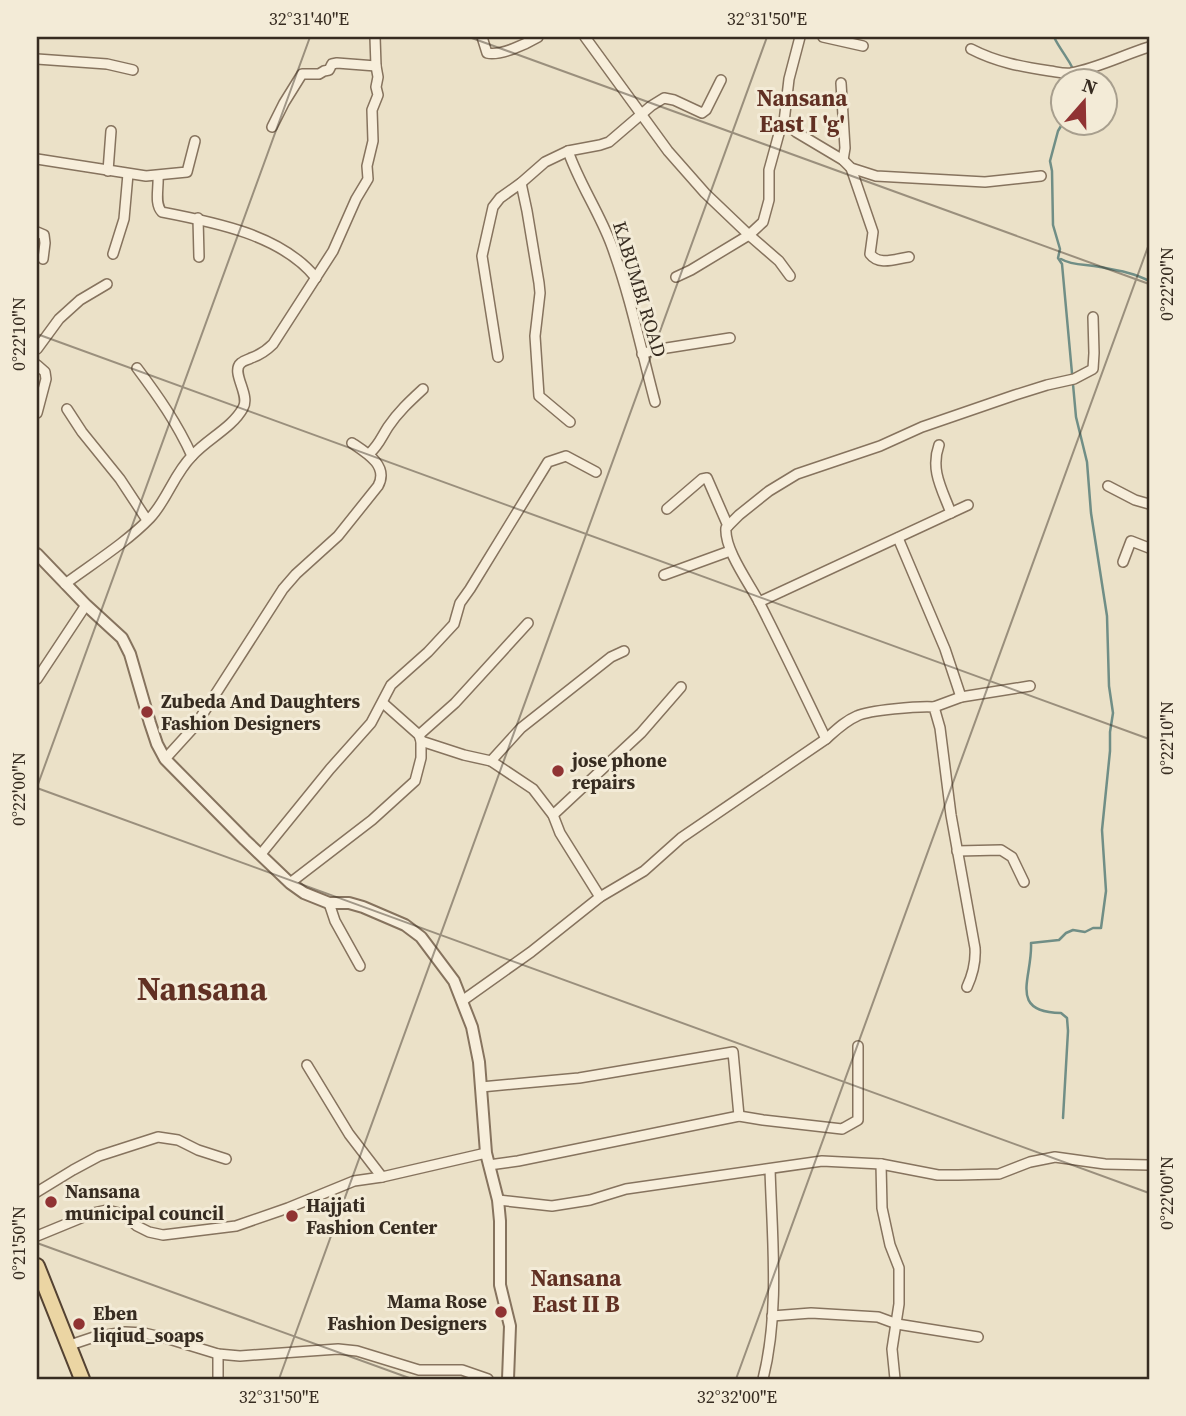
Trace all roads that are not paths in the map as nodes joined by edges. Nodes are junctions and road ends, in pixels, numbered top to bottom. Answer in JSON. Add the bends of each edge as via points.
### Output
{"nodes":[{"id":1,"x":375,"y":37,"type":"edge"},
{"id":2,"x":482,"y":37,"type":"edge"},
{"id":3,"x":538,"y":37,"type":"edge"},
{"id":4,"x":585,"y":37,"type":"edge"},
{"id":5,"x":800,"y":37,"type":"edge"},
{"id":6,"x":823,"y":37,"type":"edge"},
{"id":7,"x":863,"y":46,"type":"dead end"},
{"id":8,"x":1149,"y":47,"type":"edge"},
{"id":9,"x":971,"y":49,"type":"dead end"},
{"id":10,"x":37,"y":59,"type":"edge"},
{"id":11,"x":376,"y":66,"type":"junction"},
{"id":12,"x":133,"y":71,"type":"dead end"},
{"id":13,"x":721,"y":80,"type":"dead end"},
{"id":14,"x":841,"y":83,"type":"dead end"},
{"id":15,"x":641,"y":115,"type":"junction"},
{"id":16,"x":784,"y":122,"type":"junction"},
{"id":17,"x":272,"y":127,"type":"dead end"},
{"id":18,"x":111,"y":131,"type":"dead end"},
{"id":19,"x":195,"y":141,"type":"dead end"},
{"id":20,"x":568,"y":150,"type":"junction"},
{"id":21,"x":37,"y":159,"type":"edge"},
{"id":22,"x":843,"y":160,"type":"junction"},
{"id":23,"x":851,"y":169,"type":"junction"},
{"id":24,"x":108,"y":171,"type":"junction"},
{"id":25,"x":128,"y":174,"type":"junction"},
{"id":26,"x":158,"y":176,"type":"junction"},
{"id":27,"x":1041,"y":176,"type":"dead end"},
{"id":28,"x":521,"y":183,"type":"junction"},
{"id":29,"x":198,"y":218,"type":"junction"},
{"id":30,"x":37,"y":232,"type":"edge"},
{"id":31,"x":749,"y":235,"type":"junction"},
{"id":32,"x":113,"y":254,"type":"dead end"},
{"id":33,"x":199,"y":257,"type":"dead end"},
{"id":34,"x":909,"y":257,"type":"dead end"},
{"id":35,"x":43,"y":259,"type":"dead end"},
{"id":36,"x":790,"y":276,"type":"dead end"},
{"id":37,"x":676,"y":277,"type":"dead end"},
{"id":38,"x":316,"y":278,"type":"junction"},
{"id":39,"x":107,"y":284,"type":"dead end"},
{"id":40,"x":1093,"y":317,"type":"dead end"},
{"id":41,"x":730,"y":338,"type":"dead end"},
{"id":42,"x":37,"y":349,"type":"edge"},
{"id":43,"x":642,"y":354,"type":"junction"},
{"id":44,"x":498,"y":357,"type":"dead end"},
{"id":45,"x":37,"y":365,"type":"edge"},
{"id":46,"x":137,"y":368,"type":"dead end"},
{"id":47,"x":423,"y":389,"type":"dead end"},
{"id":48,"x":655,"y":402,"type":"dead end"},
{"id":49,"x":67,"y":409,"type":"dead end"},
{"id":50,"x":37,"y":413,"type":"edge"},
{"id":51,"x":570,"y":422,"type":"dead end"},
{"id":52,"x":352,"y":443,"type":"dead end"},
{"id":53,"x":939,"y":445,"type":"dead end"},
{"id":54,"x":369,"y":454,"type":"junction"},
{"id":55,"x":192,"y":456,"type":"junction"},
{"id":56,"x":596,"y":472,"type":"dead end"},
{"id":57,"x":1108,"y":486,"type":"dead end"},
{"id":58,"x":1149,"y":504,"type":"edge"},
{"id":59,"x":968,"y":505,"type":"dead end"},
{"id":60,"x":667,"y":509,"type":"dead end"},
{"id":61,"x":951,"y":513,"type":"junction"},
{"id":62,"x":148,"y":520,"type":"junction"},
{"id":63,"x":728,"y":526,"type":"junction"},
{"id":64,"x":898,"y":538,"type":"junction"},
{"id":65,"x":1149,"y":548,"type":"edge"},
{"id":66,"x":730,"y":551,"type":"junction"},
{"id":67,"x":37,"y":554,"type":"edge"},
{"id":68,"x":1123,"y":562,"type":"dead end"},
{"id":69,"x":664,"y":575,"type":"dead end"},
{"id":70,"x":65,"y":584,"type":"junction"},
{"id":71,"x":759,"y":602,"type":"junction"},
{"id":72,"x":86,"y":605,"type":"junction"},
{"id":73,"x":528,"y":623,"type":"dead end"},
{"id":74,"x":624,"y":651,"type":"dead end"},
{"id":75,"x":37,"y":679,"type":"edge"},
{"id":76,"x":1030,"y":686,"type":"dead end"},
{"id":77,"x":681,"y":687,"type":"dead end"},
{"id":78,"x":961,"y":697,"type":"junction"},
{"id":79,"x":383,"y":703,"type":"junction"},
{"id":80,"x":934,"y":707,"type":"junction"},
{"id":81,"x":420,"y":738,"type":"junction"},
{"id":82,"x":826,"y":739,"type":"junction"},
{"id":83,"x":165,"y":759,"type":"junction"},
{"id":84,"x":491,"y":761,"type":"junction"},
{"id":85,"x":553,"y":815,"type":"junction"},
{"id":86,"x":957,"y":852,"type":"junction"},
{"id":87,"x":261,"y":855,"type":"junction"},
{"id":88,"x":1024,"y":882,"type":"dead end"},
{"id":89,"x":290,"y":883,"type":"junction"},
{"id":90,"x":600,"y":897,"type":"junction"},
{"id":91,"x":329,"y":903,"type":"junction"},
{"id":92,"x":360,"y":966,"type":"dead end"},
{"id":93,"x":967,"y":987,"type":"dead end"},
{"id":94,"x":462,"y":1001,"type":"junction"},
{"id":95,"x":858,"y":1046,"type":"dead end"},
{"id":96,"x":307,"y":1065,"type":"dead end"},
{"id":97,"x":481,"y":1087,"type":"junction"},
{"id":98,"x":739,"y":1116,"type":"junction"},
{"id":99,"x":486,"y":1153,"type":"junction"},
{"id":100,"x":226,"y":1158,"type":"dead end"},
{"id":101,"x":881,"y":1164,"type":"junction"},
{"id":102,"x":489,"y":1165,"type":"junction"},
{"id":103,"x":1149,"y":1165,"type":"edge"},
{"id":104,"x":770,"y":1168,"type":"junction"},
{"id":105,"x":382,"y":1177,"type":"junction"},
{"id":106,"x":37,"y":1192,"type":"edge"},
{"id":107,"x":498,"y":1200,"type":"junction"},
{"id":108,"x":37,"y":1236,"type":"edge"},
{"id":109,"x":37,"y":1266,"type":"edge"},
{"id":110,"x":772,"y":1316,"type":"junction"},
{"id":111,"x":897,"y":1324,"type":"junction"},
{"id":112,"x":978,"y":1337,"type":"dead end"},
{"id":113,"x":70,"y":1345,"type":"junction"},
{"id":114,"x":218,"y":1354,"type":"junction"},
{"id":115,"x":438,"y":1375,"type":"edge"},
{"id":116,"x":82,"y":1379,"type":"edge"},
{"id":117,"x":218,"y":1379,"type":"edge"},
{"id":118,"x":488,"y":1379,"type":"edge"},
{"id":119,"x":508,"y":1379,"type":"edge"},
{"id":120,"x":763,"y":1379,"type":"edge"},
{"id":121,"x":895,"y":1379,"type":"edge"}],
"edges":[{"from":1,"to":11,"type":"street"},
{"from":2,"to":3,"type":"street","via":[[492,55]]},
{"from":4,"to":15,"type":"street"},
{"from":5,"to":16,"type":"street"},
{"from":6,"to":7,"type":"street"},
{"from":8,"to":9,"type":"street","via":[[1073,72],[1013,65]]},
{"from":10,"to":12,"type":"street","via":[[107,64]]},
{"from":11,"to":17,"type":"street","via":[[332,64],[319,74],[302,74]]},
{"from":11,"to":38,"type":"street","via":[[378,95],[372,110],[368,179]]},
{"from":13,"to":15,"type":"street","via":[[702,113],[664,98]]},
{"from":14,"to":22,"type":"street"},
{"from":15,"to":20,"type":"street","via":[[609,142]]},
{"from":15,"to":31,"type":"street","via":[[705,193]]},
{"from":16,"to":22,"type":"street"},
{"from":16,"to":31,"type":"street","via":[[769,170],[769,201],[763,222]]},
{"from":18,"to":24,"type":"street"},
{"from":19,"to":26,"type":"street","via":[[187,172]]},
{"from":20,"to":28,"type":"street"},
{"from":20,"to":43,"type":"street","name":"KABUMBI ROAD","via":[[611,243]]},
{"from":21,"to":24,"type":"street"},
{"from":22,"to":23,"type":"street"},
{"from":23,"to":27,"type":"street","via":[[876,176],[985,182]]},
{"from":23,"to":34,"type":"street","via":[[873,232],[870,254],[880,261]]},
{"from":24,"to":25,"type":"street"},
{"from":25,"to":26,"type":"street"},
{"from":25,"to":32,"type":"street","via":[[124,219]]},
{"from":26,"to":29,"type":"street","via":[[159,211]]},
{"from":28,"to":44,"type":"street","via":[[493,207],[482,256]]},
{"from":28,"to":51,"type":"street","via":[[540,293],[535,336],[539,397]]},
{"from":29,"to":33,"type":"street"},
{"from":29,"to":38,"type":"street","via":[[266,240],[300,261]]},
{"from":30,"to":35,"type":"street","via":[[45,238]]},
{"from":31,"to":36,"type":"street"},
{"from":31,"to":37,"type":"street"},
{"from":38,"to":55,"type":"street","via":[[268,349],[240,363],[237,372],[244,408]]},
{"from":39,"to":42,"type":"street","via":[[59,319]]},
{"from":40,"to":63,"type":"street","via":[[1093,369],[797,474]]},
{"from":41,"to":43,"type":"street"},
{"from":43,"to":48,"type":"street","name":"KABUMBI ROAD"},
{"from":45,"to":50,"type":"street","via":[[46,379]]},
{"from":46,"to":55,"type":"street","via":[[181,431]]},
{"from":47,"to":54,"type":"street","via":[[395,416]]},
{"from":49,"to":62,"type":"street"},
{"from":52,"to":54,"type":"street"},
{"from":53,"to":61,"type":"street","via":[[935,467]]},
{"from":54,"to":83,"type":"street","via":[[382,471],[378,486],[338,536],[283,589],[195,726]]},
{"from":55,"to":62,"type":"street"},
{"from":56,"to":79,"type":"street","via":[[566,456],[548,461],[460,603],[454,624],[391,685]]},
{"from":57,"to":58,"type":"street"},
{"from":59,"to":61,"type":"street"},
{"from":60,"to":63,"type":"street","via":[[702,478],[708,478]]},
{"from":61,"to":64,"type":"street"},
{"from":62,"to":70,"type":"street"},
{"from":63,"to":66,"type":"street"},
{"from":64,"to":71,"type":"street"},
{"from":64,"to":78,"type":"street","via":[[946,649]]},
{"from":65,"to":68,"type":"street","via":[[1131,541]]},
{"from":66,"to":69,"type":"street"},
{"from":66,"to":71,"type":"street"},
{"from":67,"to":70,"type":"street"},
{"from":70,"to":72,"type":"street"},
{"from":71,"to":82,"type":"street"},
{"from":72,"to":75,"type":"street"},
{"from":72,"to":83,"type":"street","via":[[122,638]]},
{"from":73,"to":81,"type":"street"},
{"from":74,"to":84,"type":"street","via":[[541,711]]},
{"from":76,"to":78,"type":"street"},
{"from":77,"to":85,"type":"street","via":[[641,733]]},
{"from":78,"to":80,"type":"street"},
{"from":79,"to":81,"type":"street"},
{"from":79,"to":87,"type":"street"},
{"from":80,"to":82,"type":"street","via":[[860,714]]},
{"from":80,"to":86,"type":"street"},
{"from":81,"to":84,"type":"street"},
{"from":81,"to":89,"type":"street","via":[[415,781]]},
{"from":82,"to":90,"type":"street","via":[[681,838],[644,871]]},
{"from":83,"to":87,"type":"street"},
{"from":84,"to":85,"type":"street","via":[[533,789]]},
{"from":85,"to":90,"type":"street"},
{"from":86,"to":88,"type":"street","via":[[1000,850],[1012,857]]},
{"from":86,"to":93,"type":"street","via":[[976,960]]},
{"from":87,"to":89,"type":"street"},
{"from":89,"to":91,"type":"street"},
{"from":90,"to":94,"type":"street"},
{"from":91,"to":92,"type":"street"},
{"from":91,"to":94,"type":"street","via":[[363,907],[405,925],[433,951]]},
{"from":94,"to":97,"type":"street","via":[[472,1027]]},
{"from":95,"to":98,"type":"street","via":[[858,1120],[842,1129]]},
{"from":96,"to":105,"type":"street"},
{"from":97,"to":98,"type":"street","via":[[579,1078],[733,1052]]},
{"from":97,"to":99,"type":"street"},
{"from":98,"to":102,"type":"street"},
{"from":99,"to":102,"type":"street"},
{"from":99,"to":105,"type":"street"},
{"from":100,"to":106,"type":"street","via":[[158,1137],[99,1156]]},
{"from":101,"to":103,"type":"street","via":[[958,1175],[999,1174],[1055,1157]]},
{"from":101,"to":104,"type":"street","via":[[822,1161]]},
{"from":101,"to":111,"type":"street","via":[[882,1208],[899,1268]]},
{"from":102,"to":107,"type":"street"},
{"from":104,"to":107,"type":"street","via":[[626,1189],[552,1206]]},
{"from":104,"to":110,"type":"street"},
{"from":105,"to":108,"type":"street","via":[[354,1181],[236,1226],[163,1235],[107,1210]]},
{"from":107,"to":119,"type":"street","via":[[500,1285],[510,1326]]},
{"from":109,"to":113,"type":"main road"},
{"from":110,"to":111,"type":"street","via":[[862,1315]]},
{"from":110,"to":120,"type":"street"},
{"from":111,"to":112,"type":"street"},
{"from":111,"to":121,"type":"street","via":[[892,1349]]},
{"from":113,"to":114,"type":"street","via":[[94,1337],[144,1333]]},
{"from":113,"to":116,"type":"main road"},
{"from":114,"to":115,"type":"street","via":[[338,1349],[369,1353]]},
{"from":114,"to":117,"type":"street"},
{"from":115,"to":118,"type":"street","via":[[461,1370]]}]}
